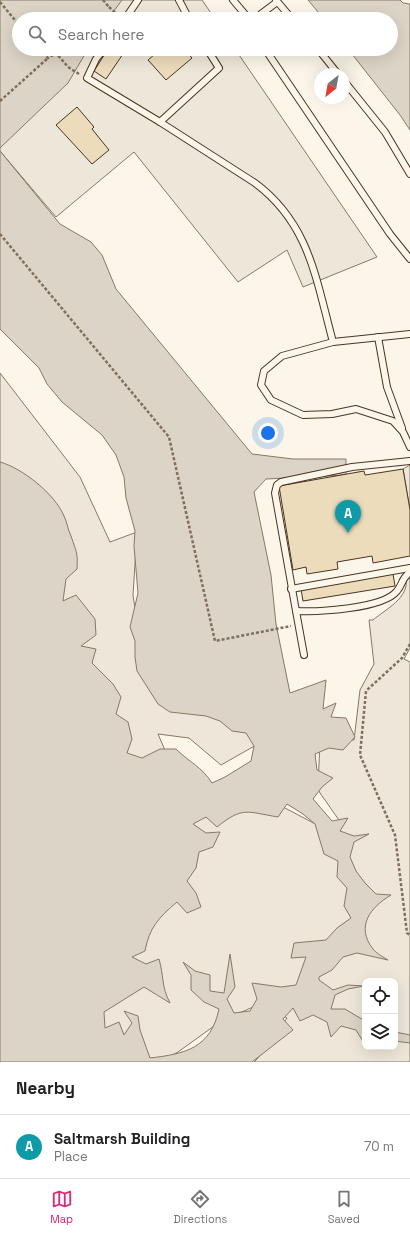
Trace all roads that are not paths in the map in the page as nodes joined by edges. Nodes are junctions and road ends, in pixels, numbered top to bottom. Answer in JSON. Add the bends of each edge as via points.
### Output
{"nodes":[{"id":1,"x":138,"y":0,"type":"edge"},
{"id":2,"x":179,"y":0,"type":"edge"},
{"id":3,"x":233,"y":0,"type":"edge"},
{"id":4,"x":277,"y":1,"type":"edge"},
{"id":5,"x":129,"y":12,"type":"edge"},
{"id":6,"x":185,"y":12,"type":"edge"},
{"id":7,"x":243,"y":12,"type":"edge"},
{"id":8,"x":263,"y":12,"type":"edge"},
{"id":9,"x":286,"y":12,"type":"edge"},
{"id":10,"x":98,"y":56,"type":"edge"},
{"id":11,"x":211,"y":56,"type":"edge"},
{"id":12,"x":270,"y":56,"type":"edge"},
{"id":13,"x":324,"y":56,"type":"edge"},
{"id":14,"x":333,"y":68,"type":"edge"},
{"id":15,"x":350,"y":88,"type":"edge"},
{"id":16,"x":160,"y":122,"type":"junction"},
{"id":17,"x":410,"y":174,"type":"edge"},
{"id":18,"x":410,"y":259,"type":"edge"},
{"id":19,"x":410,"y":334,"type":"edge"},
{"id":20,"x":378,"y":337,"type":"junction"},
{"id":21,"x":333,"y":342,"type":"junction"},
{"id":22,"x":403,"y":432,"type":"junction"},
{"id":23,"x":410,"y":447,"type":"edge"},
{"id":24,"x":410,"y":461,"type":"edge"},
{"id":25,"x":410,"y":568,"type":"edge"},
{"id":26,"x":410,"y":572,"type":"edge"},
{"id":27,"x":291,"y":589,"type":"junction"},
{"id":28,"x":296,"y":611,"type":"junction"},
{"id":29,"x":304,"y":655,"type":"dead end"}],
"edges":[{"from":1,"to":5,"type":"lane"},
{"from":2,"to":6,"type":"lane"},
{"from":3,"to":7,"type":"lane"},
{"from":4,"to":8,"type":"lane"},
{"from":4,"to":9,"type":"lane"},
{"from":10,"to":16,"type":"lane","via":[[87,78]]},
{"from":11,"to":16,"type":"lane","via":[[219,68]]},
{"from":12,"to":18,"type":"lane","via":[[390,234]]},
{"from":13,"to":14,"type":"lane"},
{"from":15,"to":17,"type":"lane","via":[[385,132]]},
{"from":16,"to":21,"type":"lane","via":[[260,187],[293,222],[304,242]]},
{"from":19,"to":20,"type":"lane"},
{"from":20,"to":21,"type":"lane"},
{"from":20,"to":22,"type":"lane","via":[[387,386]]},
{"from":21,"to":22,"type":"lane","via":[[282,356],[264,371],[261,386],[271,400],[303,415],[332,414],[356,409],[393,420]]},
{"from":22,"to":23,"type":"lane"},
{"from":24,"to":27,"type":"lane","via":[[352,467],[277,485],[275,493]]},
{"from":25,"to":27,"type":"lane"},
{"from":26,"to":28,"type":"lane","via":[[403,577],[396,592],[379,602],[355,608]]},
{"from":27,"to":28,"type":"lane"},
{"from":28,"to":29,"type":"lane"}]}
